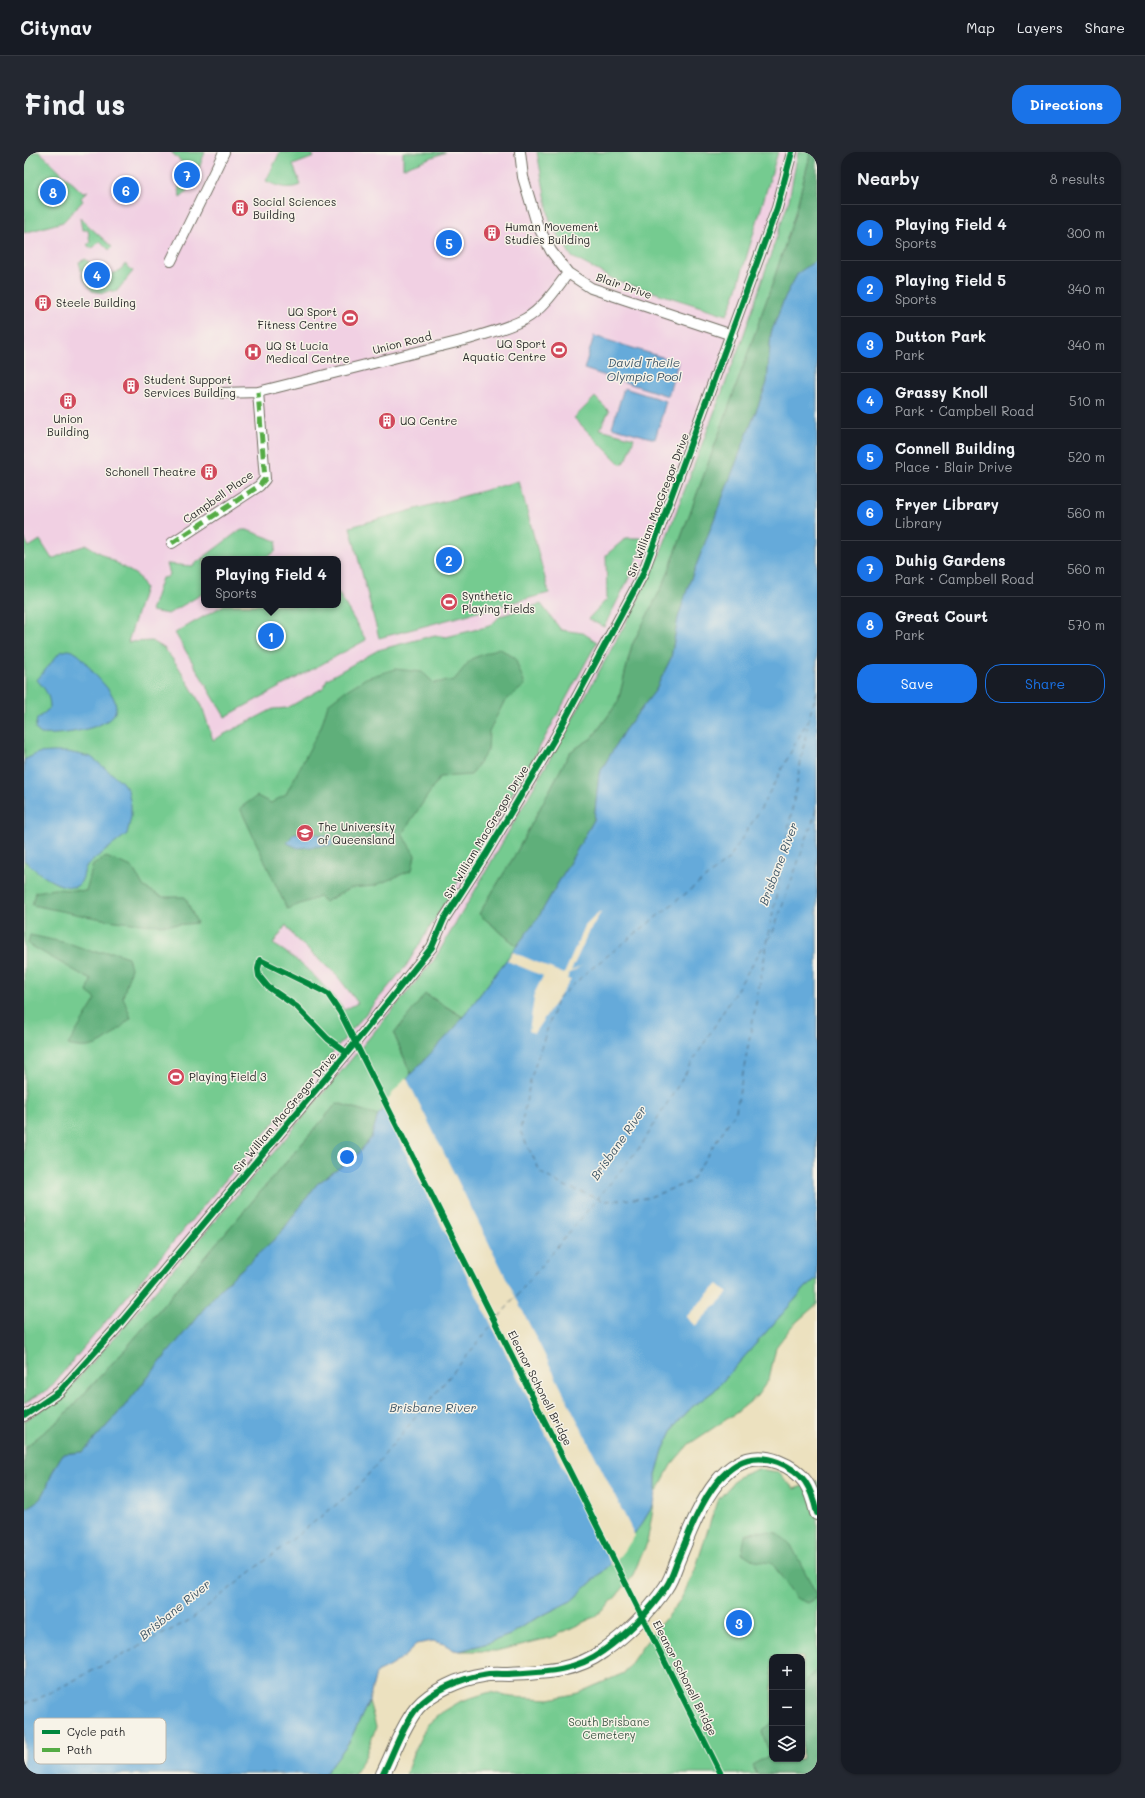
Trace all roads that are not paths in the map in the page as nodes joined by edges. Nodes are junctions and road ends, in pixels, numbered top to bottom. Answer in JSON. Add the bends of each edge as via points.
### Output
{"nodes":[{"id":1,"x":224,"y":152,"type":"edge"},
{"id":2,"x":520,"y":152,"type":"edge"},
{"id":3,"x":792,"y":152,"type":"edge"},
{"id":4,"x":171,"y":261,"type":"dead end"},
{"id":5,"x":568,"y":274,"type":"junction"},
{"id":6,"x":732,"y":335,"type":"junction"},
{"id":7,"x":258,"y":392,"type":"junction"},
{"id":8,"x":222,"y":393,"type":"dead end"},
{"id":9,"x":172,"y":543,"type":"dead end"},
{"id":10,"x":24,"y":1416,"type":"edge"},
{"id":11,"x":817,"y":1513,"type":"edge"},
{"id":12,"x":383,"y":1774,"type":"edge"}],
"edges":[{"from":1,"to":4,"type":"street"},
{"from":2,"to":5,"type":"street","name":"Blair Drive","via":[[523,177],[537,224],[550,251]]},
{"from":3,"to":6,"type":"street","name":"Sir William MacGregor Drive","via":[[778,208]]},
{"from":5,"to":6,"type":"street","name":"Blair Drive","via":[[591,288]]},
{"from":5,"to":7,"type":"street","name":"Union Road","via":[[543,304],[526,318],[503,328],[469,339]]},
{"from":6,"to":10,"type":"street","name":"Sir William MacGregor Drive","via":[[642,576],[555,738],[444,919],[432,947],[351,1048],[114,1331],[59,1392]]},
{"from":7,"to":8,"type":"street","name":"Union Road"},
{"from":7,"to":9,"type":"street","name":"Campbell Place","via":[[265,479],[259,486]]},
{"from":11,"to":12,"type":"street","via":[[805,1481],[799,1473],[773,1460],[755,1458],[736,1464],[716,1481],[707,1495],[667,1586],[622,1636],[586,1662],[562,1670],[483,1675],[434,1693],[418,1706],[407,1721]]}]}
